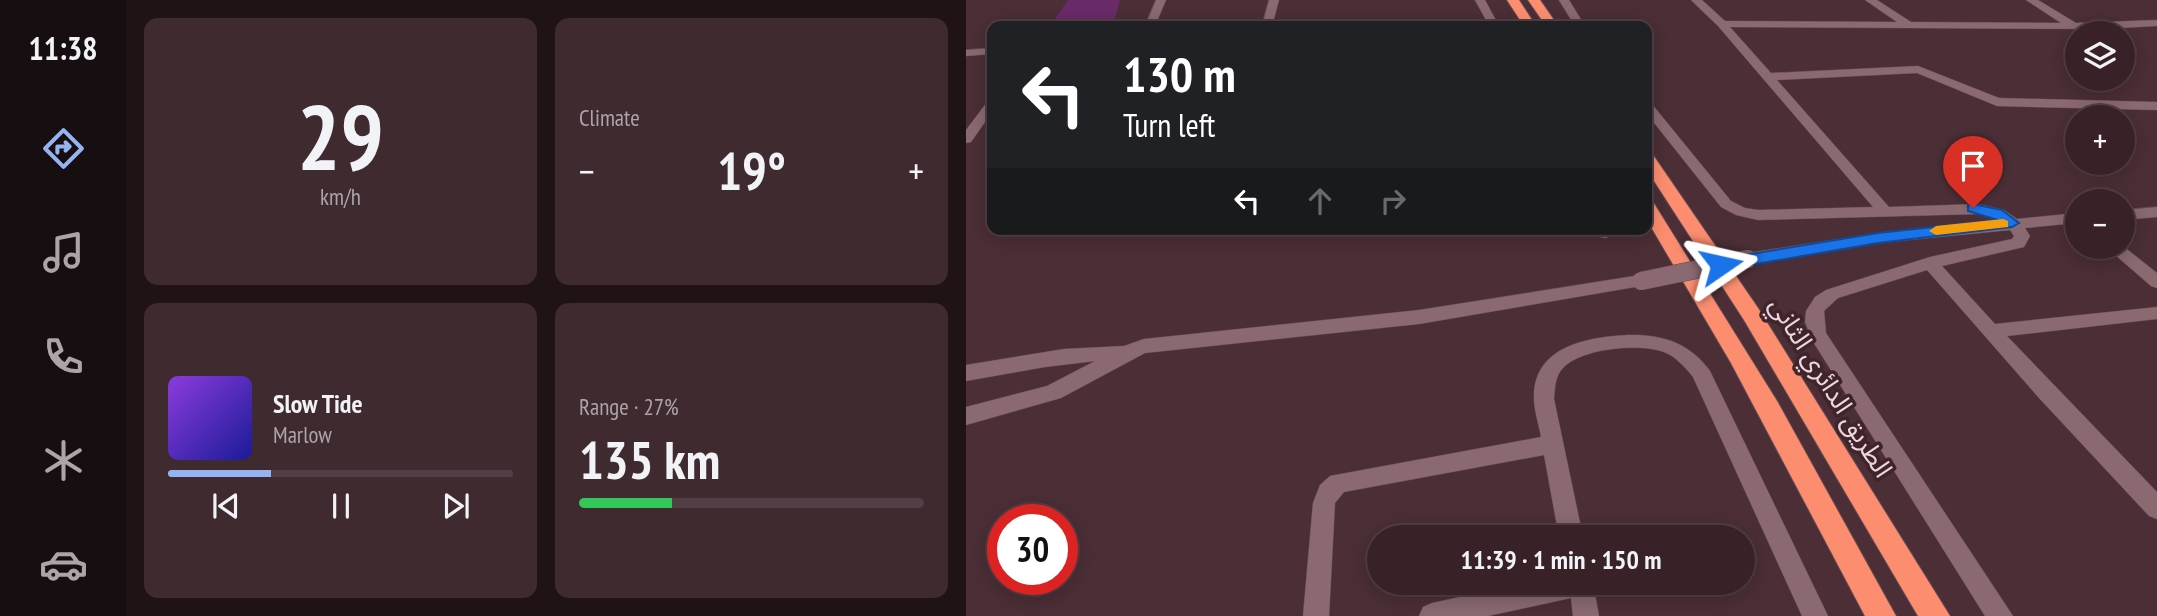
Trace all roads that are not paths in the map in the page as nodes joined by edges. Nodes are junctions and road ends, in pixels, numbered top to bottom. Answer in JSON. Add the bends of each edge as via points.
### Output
{"nodes":[{"id":1,"x":1161,"y":0,"type":"edge"},
{"id":2,"x":1274,"y":0,"type":"edge"},
{"id":3,"x":1480,"y":0,"type":"edge"},
{"id":4,"x":1513,"y":0,"type":"edge"},
{"id":5,"x":1564,"y":0,"type":"edge"},
{"id":6,"x":1696,"y":0,"type":"edge"},
{"id":7,"x":1870,"y":0,"type":"edge"},
{"id":8,"x":2031,"y":0,"type":"edge"},
{"id":9,"x":1536,"y":2,"type":"edge"},
{"id":10,"x":1152,"y":21,"type":"edge"},
{"id":11,"x":1268,"y":21,"type":"edge"},
{"id":12,"x":1491,"y":21,"type":"edge"},
{"id":13,"x":1527,"y":21,"type":"edge"},
{"id":14,"x":1549,"y":21,"type":"edge"},
{"id":15,"x":1577,"y":21,"type":"edge"},
{"id":16,"x":2065,"y":22,"type":"edge"},
{"id":17,"x":2157,"y":23,"type":"edge"},
{"id":18,"x":1722,"y":24,"type":"junction"},
{"id":19,"x":1907,"y":24,"type":"junction"},
{"id":20,"x":2135,"y":24,"type":"edge"},
{"id":21,"x":2065,"y":26,"type":"edge"},
{"id":22,"x":987,"y":51,"type":"edge"},
{"id":23,"x":966,"y":53,"type":"edge"},
{"id":24,"x":1768,"y":77,"type":"junction"},
{"id":25,"x":2157,"y":99,"type":"edge"},
{"id":26,"x":2143,"y":103,"type":"junction"},
{"id":27,"x":2157,"y":106,"type":"edge"},
{"id":28,"x":1652,"y":112,"type":"edge"},
{"id":29,"x":987,"y":113,"type":"edge"},
{"id":30,"x":966,"y":139,"type":"edge"},
{"id":31,"x":1652,"y":166,"type":"edge"},
{"id":32,"x":1885,"y":211,"type":"junction"},
{"id":33,"x":2157,"y":212,"type":"edge"},
{"id":34,"x":1652,"y":214,"type":"edge"},
{"id":35,"x":2135,"y":214,"type":"edge"},
{"id":36,"x":2065,"y":219,"type":"edge"},
{"id":37,"x":2012,"y":223,"type":"junction"},
{"id":38,"x":2129,"y":259,"type":"edge"},
{"id":39,"x":1930,"y":263,"type":"junction"},
{"id":40,"x":2157,"y":282,"type":"edge"},
{"id":41,"x":2157,"y":313,"type":"edge"},
{"id":42,"x":1990,"y":331,"type":"junction"},
{"id":43,"x":1124,"y":353,"type":"junction"},
{"id":44,"x":966,"y":373,"type":"edge"},
{"id":45,"x":966,"y":416,"type":"edge"},
{"id":46,"x":1553,"y":444,"type":"junction"},
{"id":47,"x":2157,"y":508,"type":"edge"},
{"id":48,"x":1570,"y":525,"type":"edge"},
{"id":49,"x":1316,"y":616,"type":"edge"},
{"id":50,"x":1432,"y":616,"type":"edge"},
{"id":51,"x":1586,"y":616,"type":"edge"},
{"id":52,"x":1815,"y":616,"type":"edge"},
{"id":53,"x":1881,"y":616,"type":"edge"},
{"id":54,"x":1935,"y":616,"type":"edge"},
{"id":55,"x":2000,"y":616,"type":"edge"}],
"edges":[{"from":1,"to":10,"type":"street"},
{"from":2,"to":11,"type":"street"},
{"from":3,"to":12,"type":"street"},
{"from":4,"to":13,"type":"highway"},
{"from":5,"to":15,"type":"street"},
{"from":6,"to":18,"type":"street"},
{"from":7,"to":19,"type":"street"},
{"from":8,"to":16,"type":"street"},
{"from":9,"to":14,"type":"highway"},
{"from":17,"to":20,"type":"street"},
{"from":18,"to":19,"type":"street"},
{"from":18,"to":24,"type":"street"},
{"from":19,"to":21,"type":"street"},
{"from":22,"to":23,"type":"street"},
{"from":24,"to":26,"type":"street","via":[[1918,69],[1997,102]]},
{"from":24,"to":32,"type":"street"},
{"from":25,"to":26,"type":"street"},
{"from":26,"to":27,"type":"street"},
{"from":28,"to":32,"type":"street","via":[[1735,210],[1758,215]]},
{"from":29,"to":30,"type":"street"},
{"from":31,"to":54,"type":"highway","name":"الطريق الدائري الثاني","via":[[1779,357]]},
{"from":32,"to":37,"type":"street","via":[[1984,209]]},
{"from":33,"to":35,"type":"street"},
{"from":34,"to":53,"type":"highway","via":[[1767,404]]},
{"from":36,"to":37,"type":"street"},
{"from":37,"to":39,"type":"street","via":[[2022,236],[2018,243]]},
{"from":37,"to":43,"type":"street","bridge":true,"via":[[1878,238],[1419,317],[1153,344]]},
{"from":38,"to":40,"type":"street"},
{"from":39,"to":42,"type":"street"},
{"from":39,"to":55,"type":"street","via":[[1825,298],[1816,307],[1815,327]]},
{"from":41,"to":42,"type":"street"},
{"from":42,"to":47,"type":"street"},
{"from":43,"to":44,"type":"street","via":[[1040,359]]},
{"from":43,"to":45,"type":"street","via":[[1038,398]]},
{"from":46,"to":48,"type":"street"},
{"from":46,"to":49,"type":"street","via":[[1338,483],[1324,503]]},
{"from":46,"to":52,"type":"street","via":[[1544,389],[1550,370],[1565,355],[1585,346],[1642,341],[1682,354],[1708,385]]},
{"from":50,"to":51,"type":"street","via":[[1581,583]]}]}
